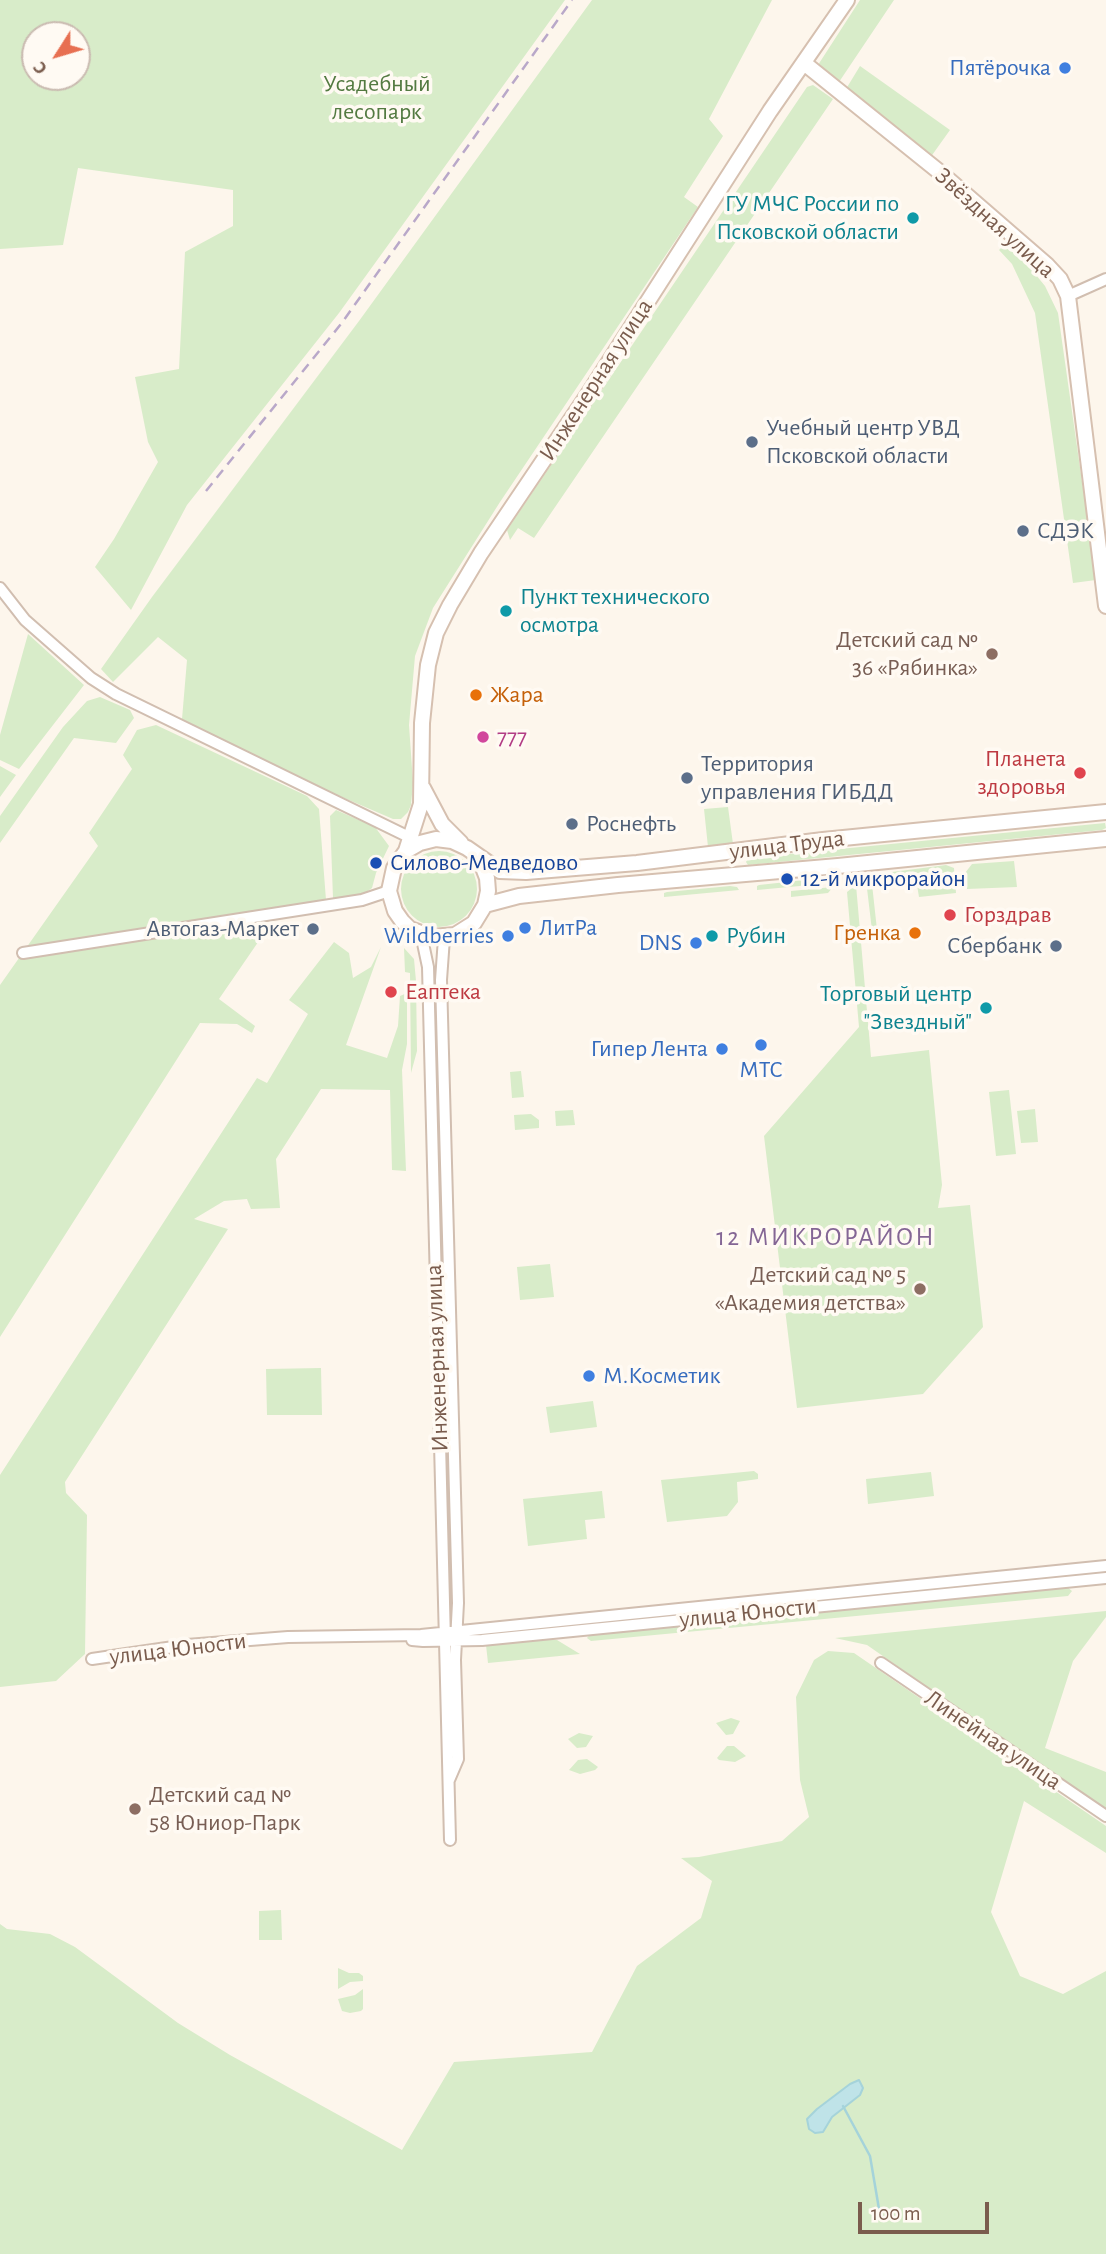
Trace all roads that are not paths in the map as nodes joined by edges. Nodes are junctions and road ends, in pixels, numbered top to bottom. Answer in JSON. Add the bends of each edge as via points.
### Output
{"nodes":[{"id":1,"x":847,"y":0,"type":"edge"},
{"id":2,"x":804,"y":63,"type":"junction"},
{"id":3,"x":1106,"y":279,"type":"edge"},
{"id":4,"x":1068,"y":296,"type":"junction"},
{"id":5,"x":0,"y":588,"type":"edge"},
{"id":6,"x":1106,"y":606,"type":"edge"},
{"id":7,"x":423,"y":787,"type":"junction"},
{"id":8,"x":1106,"y":812,"type":"edge"},
{"id":9,"x":1106,"y":839,"type":"edge"},
{"id":10,"x":409,"y":845,"type":"junction"},
{"id":11,"x":470,"y":851,"type":"junction"},
{"id":12,"x":389,"y":891,"type":"junction"},
{"id":13,"x":485,"y":905,"type":"junction"},
{"id":14,"x":421,"y":934,"type":"junction"},
{"id":15,"x":444,"y":938,"type":"junction"},
{"id":16,"x":23,"y":953,"type":"dead end"},
{"id":17,"x":1106,"y":1566,"type":"edge"},
{"id":18,"x":1106,"y":1578,"type":"edge"},
{"id":19,"x":451,"y":1636,"type":"junction"},
{"id":20,"x":92,"y":1659,"type":"dead end"},
{"id":21,"x":881,"y":1663,"type":"dead end"},
{"id":22,"x":1106,"y":1816,"type":"edge"},
{"id":23,"x":450,"y":1840,"type":"dead end"}],
"edges":[{"from":1,"to":2,"type":"main road","name":"Инженерная улица"},
{"from":2,"to":4,"type":"main road","name":"Звёздная улица","via":[[1047,265]]},
{"from":2,"to":7,"type":"main road","name":"Инженерная улица","via":[[450,606],[436,633],[428,665],[422,723]]},
{"from":3,"to":4,"type":"street"},
{"from":4,"to":6,"type":"main road","name":"Звёздная улица"},
{"from":5,"to":10,"type":"street","via":[[25,620],[113,693]]},
{"from":7,"to":10,"type":"main road","name":"Инженерная улица"},
{"from":7,"to":11,"type":"main road","name":"Инженерная улица","via":[[442,824]]},
{"from":8,"to":11,"type":"main road","name":"улица Труда","via":[[526,872],[500,871]]},
{"from":9,"to":13,"type":"main road","name":"улица Труда","via":[[618,885],[519,896]]},
{"from":10,"to":11,"type":"main road","via":[[436,839]]},
{"from":10,"to":12,"type":"main road","name":"Инженерная улица","via":[[394,868]]},
{"from":11,"to":13,"type":"main road","name":"Инженерная улица","via":[[487,878]]},
{"from":12,"to":14,"type":"main road","via":[[402,921]]},
{"from":12,"to":16,"type":"street","via":[[362,900]]},
{"from":13,"to":15,"type":"main road","via":[[465,930]]},
{"from":14,"to":15,"type":"main road"},
{"from":14,"to":19,"type":"street","name":"Инженерная улица","via":[[428,967]]},
{"from":15,"to":19,"type":"street","name":"Инженерная улица","via":[[441,980],[457,1529]]},
{"from":17,"to":19,"type":"street","name":"улица Юности"},
{"from":18,"to":19,"type":"street","name":"улица Юности"},
{"from":19,"to":20,"type":"street","name":"улица Юности","via":[[288,1637]]},
{"from":19,"to":23,"type":"street","name":"Инженерная улица","via":[[458,1759],[448,1782]]},
{"from":21,"to":22,"type":"street","name":"Линейная улица"}]}
